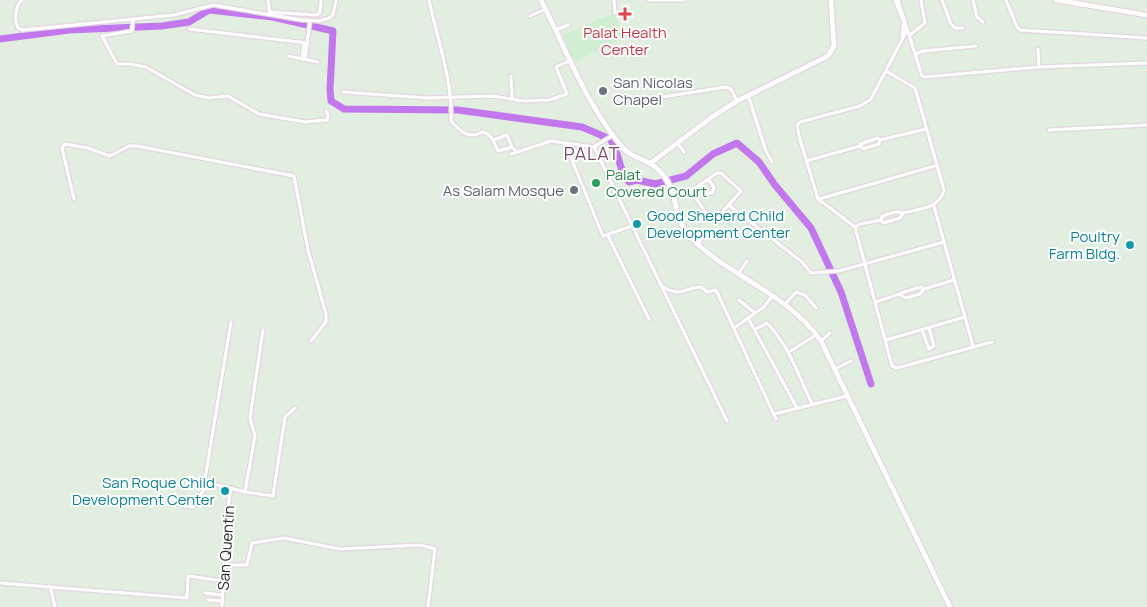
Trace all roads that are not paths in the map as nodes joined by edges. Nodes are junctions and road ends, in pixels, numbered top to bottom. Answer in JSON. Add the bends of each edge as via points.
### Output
{"nodes":[{"id":1,"x":22,"y":0,"type":"edge"},
{"id":2,"x":268,"y":0,"type":"edge"},
{"id":3,"x":321,"y":0,"type":"edge"},
{"id":4,"x":336,"y":0,"type":"edge"},
{"id":5,"x":429,"y":0,"type":"edge"},
{"id":6,"x":541,"y":0,"type":"edge"},
{"id":7,"x":614,"y":0,"type":"edge"},
{"id":8,"x":649,"y":0,"type":"edge"},
{"id":9,"x":684,"y":0,"type":"edge"},
{"id":10,"x":831,"y":0,"type":"edge"},
{"id":11,"x":897,"y":0,"type":"edge"},
{"id":12,"x":921,"y":0,"type":"edge"},
{"id":13,"x":942,"y":0,"type":"edge"},
{"id":14,"x":973,"y":0,"type":"edge"},
{"id":15,"x":1006,"y":0,"type":"edge"},
{"id":16,"x":1060,"y":0,"type":"edge"},
{"id":17,"x":546,"y":9,"type":"junction"},
{"id":18,"x":615,"y":13,"type":"dead end"},
{"id":19,"x":270,"y":14,"type":"junction"},
{"id":20,"x":1147,"y":15,"type":"edge"},
{"id":21,"x":530,"y":16,"type":"dead end"},
{"id":22,"x":133,"y":20,"type":"junction"},
{"id":23,"x":310,"y":22,"type":"junction"},
{"id":24,"x":983,"y":22,"type":"dead end"},
{"id":25,"x":568,"y":25,"type":"dead end"},
{"id":26,"x":189,"y":28,"type":"dead end"},
{"id":27,"x":963,"y":28,"type":"dead end"},
{"id":28,"x":556,"y":30,"type":"junction"},
{"id":29,"x":910,"y":35,"type":"junction"},
{"id":30,"x":1147,"y":38,"type":"edge"},
{"id":31,"x":306,"y":43,"type":"junction"},
{"id":32,"x":976,"y":46,"type":"dead end"},
{"id":33,"x":1038,"y":49,"type":"dead end"},
{"id":34,"x":915,"y":54,"type":"junction"},
{"id":35,"x":288,"y":56,"type":"dead end"},
{"id":36,"x":304,"y":59,"type":"junction"},
{"id":37,"x":571,"y":60,"type":"junction"},
{"id":38,"x":318,"y":62,"type":"dead end"},
{"id":39,"x":1147,"y":63,"type":"edge"},
{"id":40,"x":1039,"y":67,"type":"junction"},
{"id":41,"x":886,"y":72,"type":"junction"},
{"id":42,"x":511,"y":76,"type":"dead end"},
{"id":43,"x":343,"y":92,"type":"dead end"},
{"id":44,"x":748,"y":95,"type":"junction"},
{"id":45,"x":450,"y":98,"type":"junction"},
{"id":46,"x":512,"y":99,"type":"junction"},
{"id":47,"x":636,"y":101,"type":"dead end"},
{"id":48,"x":737,"y":101,"type":"junction"},
{"id":49,"x":326,"y":111,"type":"dead end"},
{"id":50,"x":1147,"y":124,"type":"edge"},
{"id":51,"x":926,"y":129,"type":"junction"},
{"id":52,"x":1049,"y":130,"type":"dead end"},
{"id":53,"x":612,"y":136,"type":"junction"},
{"id":54,"x":493,"y":140,"type":"junction"},
{"id":55,"x":880,"y":140,"type":"junction"},
{"id":56,"x":565,"y":143,"type":"junction"},
{"id":57,"x":678,"y":144,"type":"junction"},
{"id":58,"x":860,"y":146,"type":"junction"},
{"id":59,"x":512,"y":147,"type":"junction"},
{"id":60,"x":594,"y":147,"type":"junction"},
{"id":61,"x":517,"y":152,"type":"junction"},
{"id":62,"x":684,"y":152,"type":"dead end"},
{"id":63,"x":511,"y":154,"type":"dead end"},
{"id":64,"x":806,"y":161,"type":"junction"},
{"id":65,"x":652,"y":162,"type":"junction"},
{"id":66,"x":772,"y":162,"type":"dead end"},
{"id":67,"x":935,"y":166,"type":"junction"},
{"id":68,"x":708,"y":179,"type":"junction"},
{"id":69,"x":700,"y":184,"type":"junction"},
{"id":70,"x":74,"y":199,"type":"dead end"},
{"id":71,"x":818,"y":199,"type":"junction"},
{"id":72,"x":730,"y":206,"type":"junction"},
{"id":73,"x":934,"y":206,"type":"junction"},
{"id":74,"x":903,"y":214,"type":"junction"},
{"id":75,"x":880,"y":220,"type":"junction"},
{"id":76,"x":632,"y":226,"type":"junction"},
{"id":77,"x":855,"y":227,"type":"junction"},
{"id":78,"x":707,"y":232,"type":"dead end"},
{"id":79,"x":608,"y":236,"type":"junction"},
{"id":80,"x":944,"y":242,"type":"junction"},
{"id":81,"x":697,"y":244,"type":"junction"},
{"id":82,"x":747,"y":261,"type":"dead end"},
{"id":83,"x":865,"y":265,"type":"junction"},
{"id":84,"x":738,"y":273,"type":"junction"},
{"id":85,"x":954,"y":280,"type":"junction"},
{"id":86,"x":662,"y":286,"type":"junction"},
{"id":87,"x":924,"y":289,"type":"junction"},
{"id":88,"x":773,"y":295,"type":"junction"},
{"id":89,"x":900,"y":295,"type":"junction"},
{"id":90,"x":739,"y":300,"type":"dead end"},
{"id":91,"x":875,"y":302,"type":"junction"},
{"id":92,"x":786,"y":303,"type":"junction"},
{"id":93,"x":816,"y":308,"type":"dead end"},
{"id":94,"x":755,"y":312,"type":"junction"},
{"id":95,"x":965,"y":316,"type":"junction"},
{"id":96,"x":748,"y":318,"type":"junction"},
{"id":97,"x":649,"y":319,"type":"dead end"},
{"id":98,"x":231,"y":322,"type":"dead end"},
{"id":99,"x":734,"y":328,"type":"junction"},
{"id":100,"x":929,"y":328,"type":"junction"},
{"id":101,"x":756,"y":329,"type":"junction"},
{"id":102,"x":264,"y":330,"type":"dead end"},
{"id":103,"x":922,"y":330,"type":"junction"},
{"id":104,"x":830,"y":333,"type":"dead end"},
{"id":105,"x":817,"y":335,"type":"junction"},
{"id":106,"x":821,"y":340,"type":"junction"},
{"id":107,"x":886,"y":340,"type":"junction"},
{"id":108,"x":311,"y":341,"type":"dead end"},
{"id":109,"x":992,"y":342,"type":"dead end"},
{"id":110,"x":974,"y":346,"type":"junction"},
{"id":111,"x":789,"y":352,"type":"junction"},
{"id":112,"x":852,"y":362,"type":"dead end"},
{"id":113,"x":835,"y":369,"type":"junction"},
{"id":114,"x":846,"y":396,"type":"junction"},
{"id":115,"x":812,"y":404,"type":"junction"},
{"id":116,"x":295,"y":408,"type":"dead end"},
{"id":117,"x":797,"y":408,"type":"junction"},
{"id":118,"x":774,"y":414,"type":"junction"},
{"id":119,"x":776,"y":419,"type":"dead end"},
{"id":120,"x":727,"y":421,"type":"dead end"},
{"id":121,"x":214,"y":484,"type":"dead end"},
{"id":122,"x":231,"y":488,"type":"junction"},
{"id":123,"x":245,"y":492,"type":"junction"},
{"id":124,"x":172,"y":499,"type":"dead end"},
{"id":125,"x":224,"y":565,"type":"junction"},
{"id":126,"x":223,"y":581,"type":"junction"},
{"id":127,"x":0,"y":583,"type":"edge"},
{"id":128,"x":50,"y":586,"type":"junction"},
{"id":129,"x":205,"y":593,"type":"dead end"},
{"id":130,"x":222,"y":594,"type":"junction"},
{"id":131,"x":208,"y":600,"type":"dead end"},
{"id":132,"x":222,"y":601,"type":"junction"},
{"id":133,"x":56,"y":607,"type":"edge"},
{"id":134,"x":222,"y":607,"type":"edge"},
{"id":135,"x":428,"y":607,"type":"edge"},
{"id":136,"x":950,"y":607,"type":"edge"}],
"edges":[{"from":1,"to":22,"type":"street","via":[[18,5],[16,23],[23,30]]},
{"from":2,"to":19,"type":"street"},
{"from":3,"to":19,"type":"street","via":[[317,16]]},
{"from":4,"to":23,"type":"street","via":[[335,11],[329,18]]},
{"from":5,"to":45,"type":"street"},
{"from":6,"to":17,"type":"street"},
{"from":7,"to":18,"type":"street"},
{"from":8,"to":9,"type":"street"},
{"from":10,"to":44,"type":"street","via":[[832,52]]},
{"from":11,"to":29,"type":"street"},
{"from":11,"to":41,"type":"street","via":[[904,25],[903,38]]},
{"from":12,"to":29,"type":"street","via":[[926,23]]},
{"from":13,"to":27,"type":"street","via":[[951,24],[955,28]]},
{"from":14,"to":24,"type":"street","via":[[977,18]]},
{"from":15,"to":30,"type":"street","via":[[1020,30]]},
{"from":16,"to":20,"type":"street"},
{"from":17,"to":21,"type":"street"},
{"from":17,"to":28,"type":"street"},
{"from":19,"to":22,"type":"street","via":[[212,5],[174,15]]},
{"from":19,"to":23,"type":"street"},
{"from":22,"to":49,"type":"street","via":[[131,31],[102,36],[117,64],[146,67],[195,95],[208,98],[228,96],[261,114],[312,122],[327,120]]},
{"from":23,"to":31,"type":"street"},
{"from":25,"to":28,"type":"street"},
{"from":26,"to":31,"type":"street"},
{"from":28,"to":37,"type":"street"},
{"from":29,"to":34,"type":"street"},
{"from":31,"to":36,"type":"street"},
{"from":32,"to":34,"type":"street"},
{"from":33,"to":40,"type":"street"},
{"from":34,"to":40,"type":"street","via":[[925,77]]},
{"from":35,"to":36,"type":"street"},
{"from":36,"to":38,"type":"street"},
{"from":37,"to":46,"type":"street","via":[[556,67],[567,93],[565,96],[536,102]]},
{"from":37,"to":53,"type":"street"},
{"from":39,"to":40,"type":"street"},
{"from":41,"to":51,"type":"street","via":[[914,85]]},
{"from":41,"to":64,"type":"street","via":[[871,99],[860,106],[800,122],[797,128]]},
{"from":42,"to":46,"type":"street"},
{"from":43,"to":45,"type":"street"},
{"from":44,"to":48,"type":"street"},
{"from":44,"to":66,"type":"street"},
{"from":45,"to":46,"type":"street","via":[[487,96]]},
{"from":45,"to":54,"type":"street","via":[[451,121],[460,130],[476,136],[482,132]]},
{"from":47,"to":48,"type":"street","via":[[729,87]]},
{"from":48,"to":57,"type":"street"},
{"from":50,"to":52,"type":"street"},
{"from":51,"to":55,"type":"street"},
{"from":51,"to":67,"type":"street"},
{"from":53,"to":60,"type":"street"},
{"from":53,"to":65,"type":"street","via":[[626,151]]},
{"from":54,"to":59,"type":"street","via":[[498,151]]},
{"from":54,"to":59,"type":"street","via":[[507,135]]},
{"from":55,"to":58,"type":"street","via":[[869,140]]},
{"from":55,"to":58,"type":"street","via":[[879,144],[863,149]]},
{"from":56,"to":60,"type":"street"},
{"from":56,"to":61,"type":"street","via":[[549,141]]},
{"from":56,"to":79,"type":"street","via":[[603,236]]},
{"from":57,"to":62,"type":"street"},
{"from":57,"to":65,"type":"street"},
{"from":58,"to":64,"type":"street"},
{"from":59,"to":61,"type":"street"},
{"from":60,"to":76,"type":"street"},
{"from":61,"to":63,"type":"street"},
{"from":64,"to":71,"type":"street"},
{"from":65,"to":81,"type":"street","via":[[670,185],[684,229]]},
{"from":67,"to":71,"type":"street"},
{"from":67,"to":73,"type":"street","via":[[944,190]]},
{"from":68,"to":69,"type":"street"},
{"from":68,"to":69,"type":"street","via":[[714,187],[712,193],[707,193]]},
{"from":68,"to":72,"type":"street","via":[[721,173],[739,189],[740,193]]},
{"from":69,"to":72,"type":"street","via":[[691,191],[709,216],[719,218]]},
{"from":70,"to":108,"type":"street","via":[[62,148],[65,144],[110,156],[128,146],[137,146],[294,176],[308,250],[326,314],[326,322]]},
{"from":71,"to":77,"type":"street"},
{"from":72,"to":83,"type":"street","via":[[802,262],[811,273]]},
{"from":73,"to":74,"type":"street"},
{"from":73,"to":80,"type":"street"},
{"from":74,"to":75,"type":"street","via":[[900,218]]},
{"from":74,"to":75,"type":"street","via":[[888,214]]},
{"from":75,"to":77,"type":"street"},
{"from":76,"to":79,"type":"street"},
{"from":76,"to":86,"type":"street"},
{"from":77,"to":83,"type":"street"},
{"from":78,"to":81,"type":"street"},
{"from":79,"to":97,"type":"street"},
{"from":80,"to":83,"type":"street"},
{"from":80,"to":85,"type":"street"},
{"from":81,"to":84,"type":"street"},
{"from":82,"to":84,"type":"street"},
{"from":83,"to":91,"type":"street"},
{"from":84,"to":88,"type":"street"},
{"from":85,"to":87,"type":"street"},
{"from":85,"to":95,"type":"street"},
{"from":86,"to":99,"type":"street","via":[[678,292],[694,287],[701,287],[707,292],[715,289]]},
{"from":86,"to":120,"type":"street"},
{"from":87,"to":89,"type":"street","via":[[921,287]]},
{"from":87,"to":89,"type":"street","via":[[920,294],[906,298]]},
{"from":88,"to":92,"type":"street"},
{"from":88,"to":94,"type":"street"},
{"from":89,"to":91,"type":"street"},
{"from":90,"to":94,"type":"street"},
{"from":91,"to":107,"type":"street"},
{"from":92,"to":93,"type":"street","via":[[796,292],[805,295]]},
{"from":92,"to":105,"type":"street"},
{"from":94,"to":96,"type":"street"},
{"from":95,"to":100,"type":"street"},
{"from":95,"to":110,"type":"street"},
{"from":96,"to":99,"type":"street"},
{"from":96,"to":101,"type":"street"},
{"from":98,"to":124,"type":"street","via":[[203,491],[193,507]]},
{"from":99,"to":118,"type":"street"},
{"from":100,"to":103,"type":"street"},
{"from":100,"to":103,"type":"street","via":[[934,346],[929,349]]},
{"from":101,"to":111,"type":"street","via":[[767,323]]},
{"from":101,"to":117,"type":"street"},
{"from":102,"to":123,"type":"street","via":[[250,418],[255,436]]},
{"from":103,"to":107,"type":"street"},
{"from":104,"to":106,"type":"street"},
{"from":105,"to":106,"type":"street"},
{"from":105,"to":111,"type":"street"},
{"from":106,"to":113,"type":"street"},
{"from":107,"to":110,"type":"street","via":[[892,366],[897,368]]},
{"from":109,"to":110,"type":"street"},
{"from":111,"to":115,"type":"street"},
{"from":112,"to":113,"type":"street"},
{"from":113,"to":114,"type":"street"},
{"from":114,"to":115,"type":"street"},
{"from":114,"to":136,"type":"street"},
{"from":115,"to":117,"type":"street"},
{"from":116,"to":123,"type":"street","via":[[285,418],[274,494]]},
{"from":117,"to":118,"type":"street"},
{"from":118,"to":119,"type":"street"},
{"from":121,"to":122,"type":"street"},
{"from":122,"to":123,"type":"street"},
{"from":122,"to":125,"type":"street","name":"San Quentin"},
{"from":125,"to":126,"type":"street","name":"San Quentin"},
{"from":125,"to":135,"type":"street","via":[[247,565],[252,543],[284,538],[340,549],[420,545],[435,549]]},
{"from":126,"to":128,"type":"street","via":[[188,576],[187,598]]},
{"from":126,"to":130,"type":"street","name":"San Quentin"},
{"from":127,"to":128,"type":"street"},
{"from":128,"to":133,"type":"street"},
{"from":129,"to":130,"type":"street"},
{"from":130,"to":132,"type":"street","name":"San Quentin"},
{"from":131,"to":132,"type":"street"},
{"from":132,"to":134,"type":"street","name":"San Quentin"}]}
